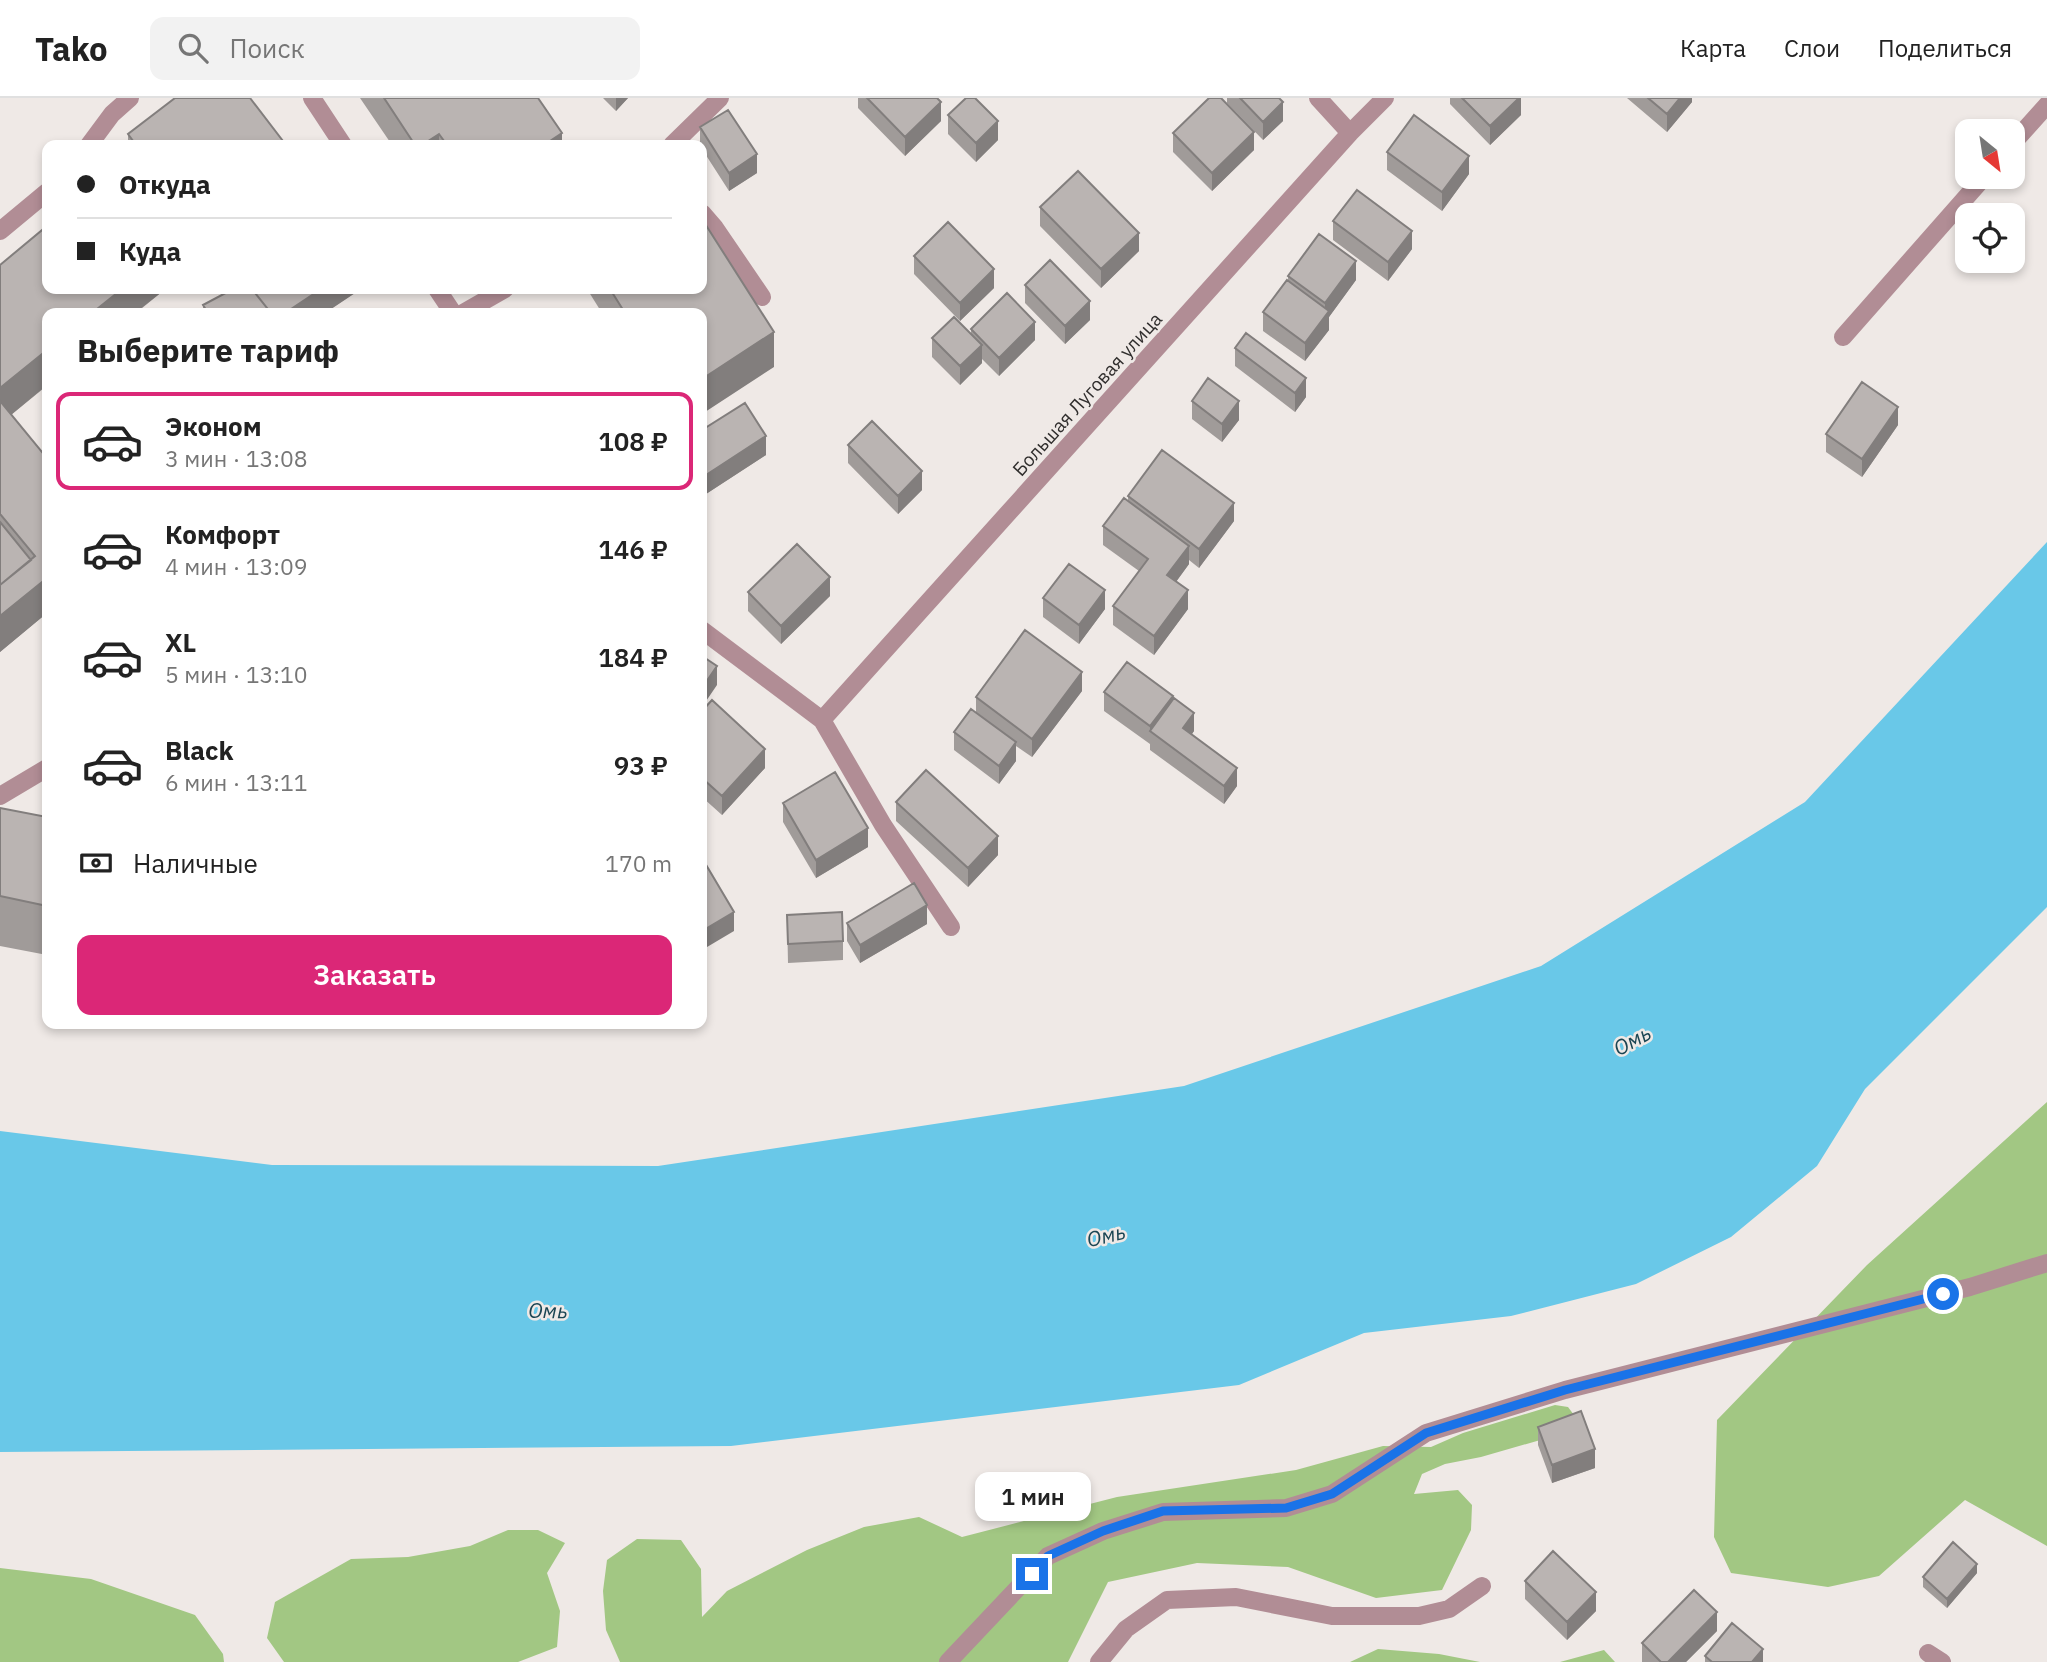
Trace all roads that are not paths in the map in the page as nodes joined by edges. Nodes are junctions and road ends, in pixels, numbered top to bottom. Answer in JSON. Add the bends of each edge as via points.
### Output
{"nodes":[{"id":1,"x":130,"y":98,"type":"edge"},
{"id":2,"x":312,"y":98,"type":"edge"},
{"id":3,"x":720,"y":98,"type":"edge"},
{"id":4,"x":1318,"y":98,"type":"edge"},
{"id":5,"x":1385,"y":98,"type":"edge"},
{"id":6,"x":2047,"y":105,"type":"edge"},
{"id":7,"x":2025,"y":130,"type":"edge"},
{"id":8,"x":1350,"y":133,"type":"junction"},
{"id":9,"x":93,"y":140,"type":"edge"},
{"id":10,"x":340,"y":140,"type":"edge"},
{"id":11,"x":677,"y":140,"type":"edge"},
{"id":12,"x":1973,"y":189,"type":"edge"},
{"id":13,"x":42,"y":196,"type":"edge"},
{"id":14,"x":707,"y":218,"type":"edge"},
{"id":15,"x":0,"y":231,"type":"edge"},
{"id":16,"x":496,"y":294,"type":"edge"},
{"id":17,"x":762,"y":297,"type":"dead end"},
{"id":18,"x":472,"y":308,"type":"edge"},
{"id":19,"x":1843,"y":337,"type":"dead end"},
{"id":20,"x":707,"y":634,"type":"edge"},
{"id":21,"x":822,"y":720,"type":"junction"},
{"id":22,"x":42,"y":771,"type":"edge"},
{"id":23,"x":0,"y":796,"type":"edge"},
{"id":24,"x":951,"y":927,"type":"dead end"},
{"id":25,"x":2047,"y":1263,"type":"edge"},
{"id":26,"x":1482,"y":1586,"type":"dead end"},
{"id":27,"x":948,"y":1662,"type":"edge"},
{"id":28,"x":1099,"y":1662,"type":"edge"}],
"edges":[{"from":1,"to":9,"type":"street"},
{"from":2,"to":10,"type":"street"},
{"from":3,"to":11,"type":"street"},
{"from":4,"to":8,"type":"street"},
{"from":5,"to":8,"type":"street","name":"Большая Луговая улица"},
{"from":6,"to":7,"type":"street"},
{"from":8,"to":21,"type":"street","name":"Большая Луговая улица"},
{"from":12,"to":19,"type":"street"},
{"from":13,"to":15,"type":"street"},
{"from":14,"to":17,"type":"street"},
{"from":16,"to":18,"type":"street"},
{"from":20,"to":21,"type":"street"},
{"from":21,"to":24,"type":"street","via":[[883,825]]},
{"from":22,"to":23,"type":"street"},
{"from":25,"to":27,"type":"street","via":[[1970,1287],[1565,1390],[1426,1433],[1332,1494],[1286,1508],[1163,1511],[1103,1531],[1048,1556]]},
{"from":26,"to":28,"type":"street","via":[[1449,1609],[1419,1616],[1332,1616],[1236,1597],[1167,1600],[1126,1629]]}]}
